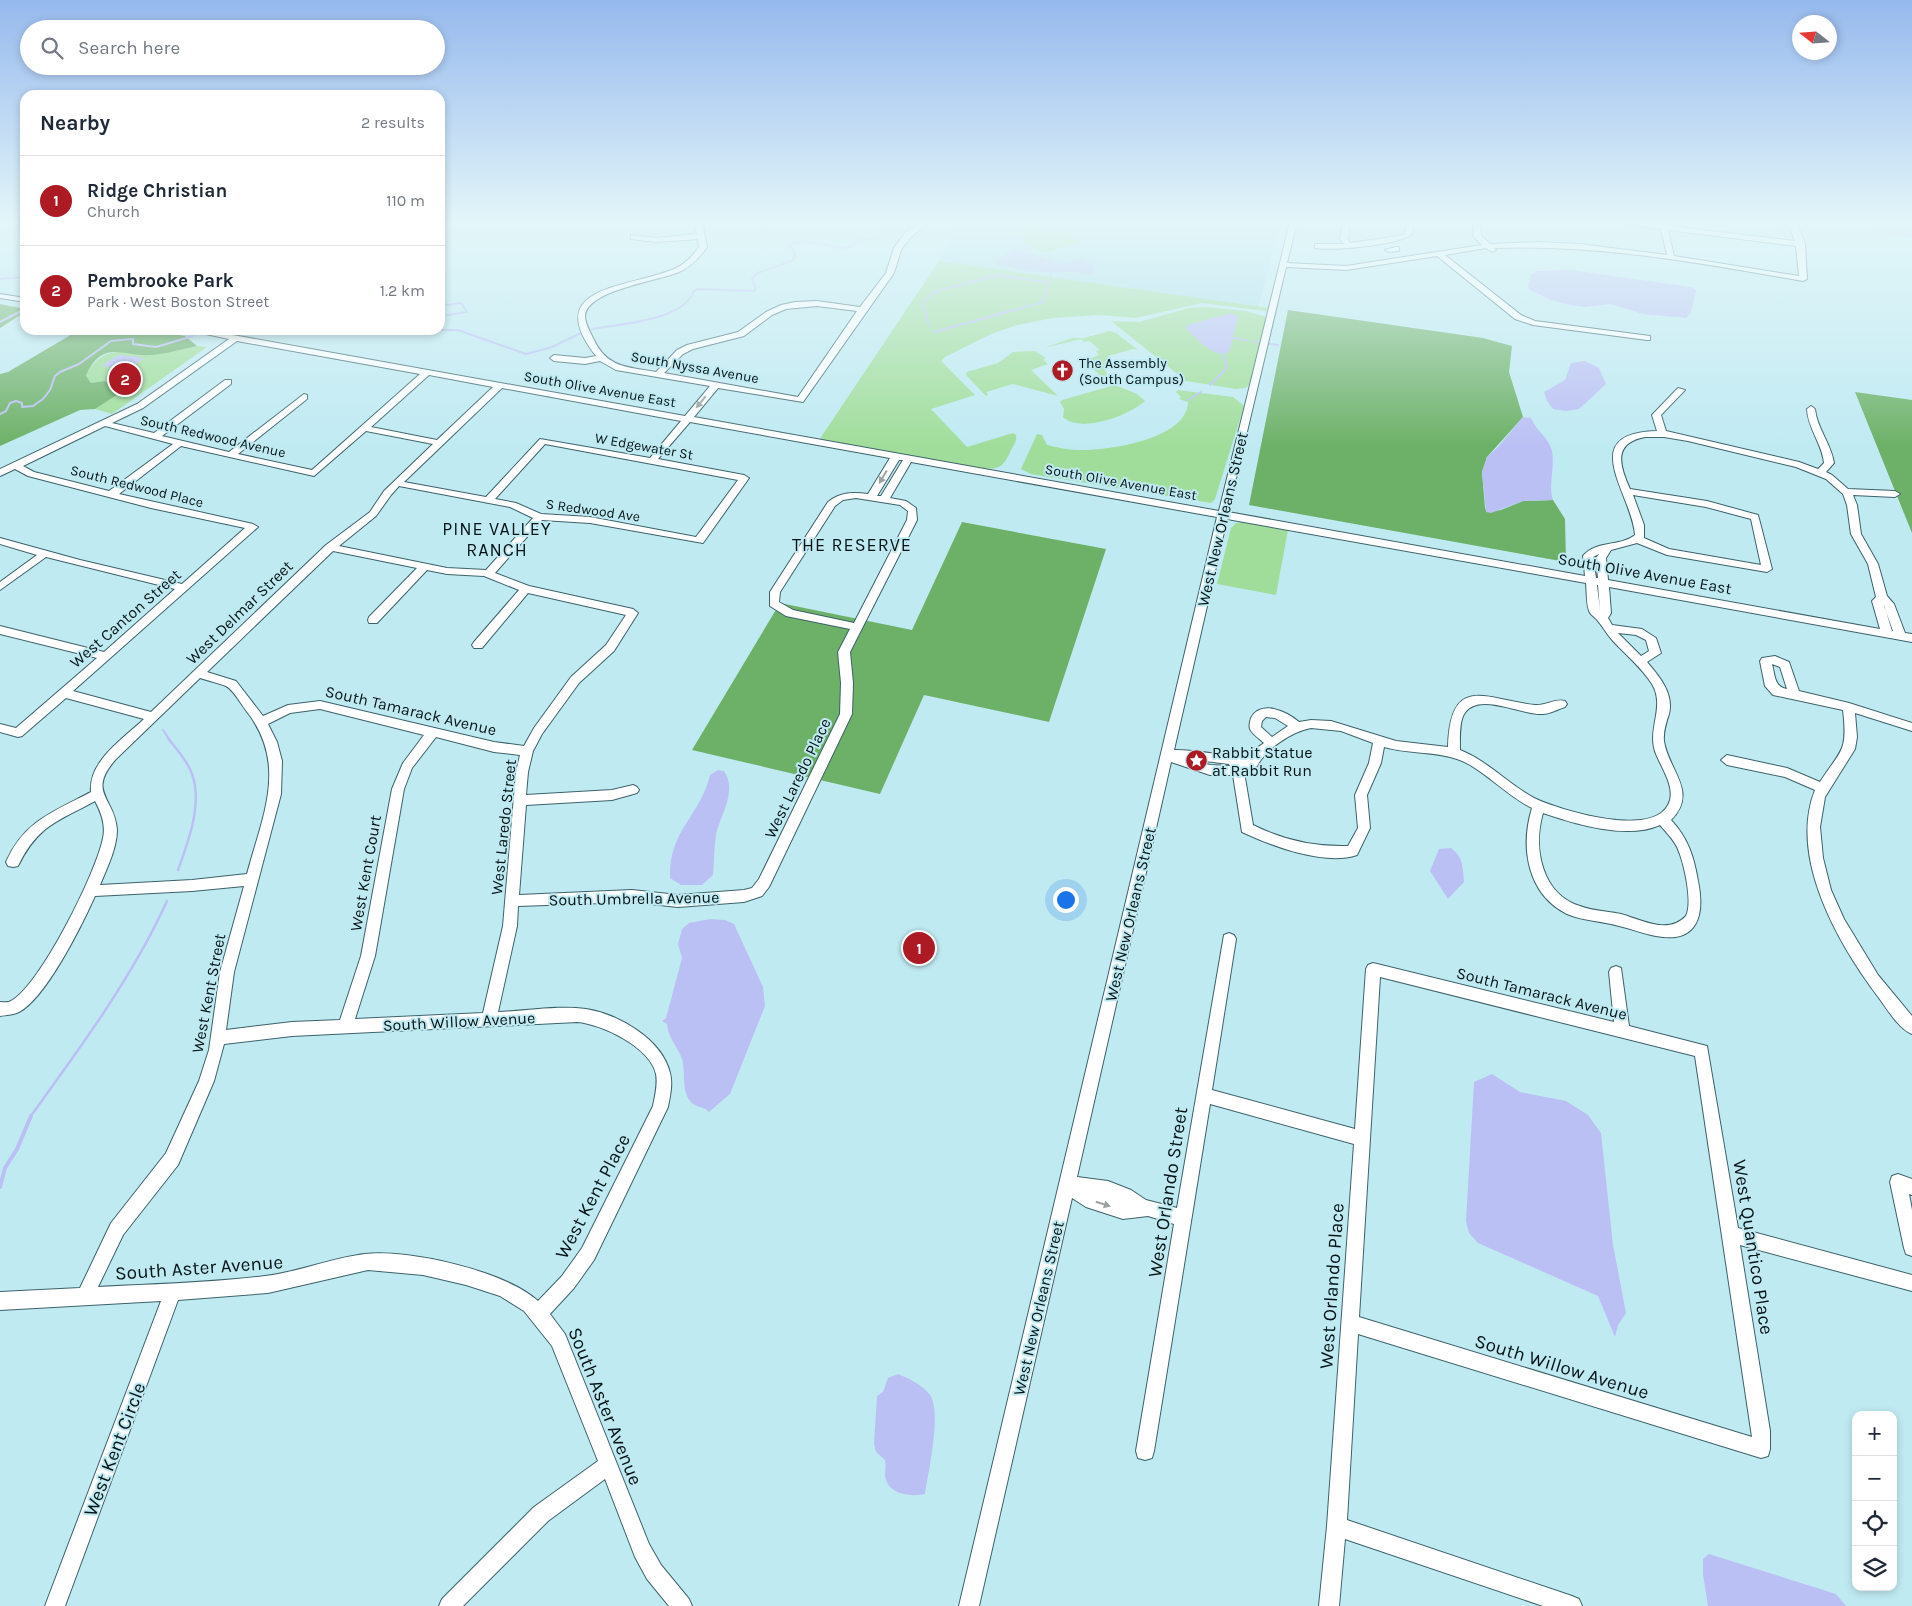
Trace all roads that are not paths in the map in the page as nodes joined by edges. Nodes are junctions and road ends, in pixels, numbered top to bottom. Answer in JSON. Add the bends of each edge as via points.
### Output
{"nodes":[{"id":1,"x":6,"y":297,"type":"edge"},
{"id":2,"x":599,"y":297,"type":"edge"},
{"id":3,"x":872,"y":297,"type":"edge"},
{"id":4,"x":1275,"y":297,"type":"edge"},
{"id":5,"x":1493,"y":297,"type":"edge"},
{"id":6,"x":20,"y":299,"type":"edge"},
{"id":7,"x":862,"y":310,"type":"junction"},
{"id":8,"x":220,"y":335,"type":"edge"},
{"id":9,"x":232,"y":337,"type":"junction"},
{"id":10,"x":1647,"y":338,"type":"dead end"},
{"id":11,"x":554,"y":358,"type":"dead end"},
{"id":12,"x":601,"y":358,"type":"junction"},
{"id":13,"x":427,"y":372,"type":"junction"},
{"id":14,"x":658,"y":375,"type":"junction"},
{"id":15,"x":228,"y":382,"type":"dead end"},
{"id":16,"x":500,"y":385,"type":"junction"},
{"id":17,"x":720,"y":385,"type":"junction"},
{"id":18,"x":1681,"y":390,"type":"dead end"},
{"id":19,"x":304,"y":397,"type":"dead end"},
{"id":20,"x":1811,"y":409,"type":"dead end"},
{"id":21,"x":692,"y":419,"type":"junction"},
{"id":22,"x":106,"y":424,"type":"junction"},
{"id":23,"x":365,"y":428,"type":"junction"},
{"id":24,"x":1662,"y":434,"type":"junction"},
{"id":25,"x":156,"y":436,"type":"junction"},
{"id":26,"x":181,"y":442,"type":"junction"},
{"id":27,"x":439,"y":443,"type":"junction"},
{"id":28,"x":230,"y":455,"type":"junction"},
{"id":29,"x":896,"y":456,"type":"junction"},
{"id":30,"x":909,"y":458,"type":"junction"},
{"id":31,"x":652,"y":461,"type":"junction"},
{"id":32,"x":16,"y":466,"type":"junction"},
{"id":33,"x":0,"y":473,"type":"edge"},
{"id":34,"x":1820,"y":473,"type":"junction"},
{"id":35,"x":397,"y":483,"type":"junction"},
{"id":36,"x":1625,"y":491,"type":"junction"},
{"id":37,"x":1845,"y":492,"type":"junction"},
{"id":38,"x":112,"y":494,"type":"junction"},
{"id":39,"x":1895,"y":494,"type":"dead end"},
{"id":40,"x":870,"y":498,"type":"junction"},
{"id":41,"x":488,"y":500,"type":"junction"},
{"id":42,"x":884,"y":500,"type":"junction"},
{"id":43,"x":1223,"y":514,"type":"junction"},
{"id":44,"x":539,"y":517,"type":"junction"},
{"id":45,"x":253,"y":527,"type":"joint"},
{"id":46,"x":1637,"y":539,"type":"junction"},
{"id":47,"x":0,"y":541,"type":"edge"},
{"id":48,"x":698,"y":542,"type":"joint"},
{"id":49,"x":330,"y":547,"type":"junction"},
{"id":50,"x":1608,"y":547,"type":"junction"},
{"id":51,"x":44,"y":554,"type":"junction"},
{"id":52,"x":424,"y":567,"type":"junction"},
{"id":53,"x":488,"y":574,"type":"junction"},
{"id":54,"x":1590,"y":580,"type":"junction"},
{"id":55,"x":1603,"y":582,"type":"junction"},
{"id":56,"x":0,"y":587,"type":"edge"},
{"id":57,"x":184,"y":588,"type":"junction"},
{"id":58,"x":526,"y":589,"type":"junction"},
{"id":59,"x":1592,"y":598,"type":"junction"},
{"id":60,"x":1882,"y":598,"type":"junction"},
{"id":61,"x":1605,"y":600,"type":"junction"},
{"id":62,"x":1880,"y":613,"type":"junction"},
{"id":63,"x":1893,"y":616,"type":"junction"},
{"id":64,"x":373,"y":620,"type":"dead end"},
{"id":65,"x":1606,"y":622,"type":"junction"},
{"id":66,"x":856,"y":627,"type":"junction"},
{"id":67,"x":0,"y":630,"type":"edge"},
{"id":68,"x":1888,"y":633,"type":"junction"},
{"id":69,"x":1900,"y":635,"type":"junction"},
{"id":70,"x":1912,"y":638,"type":"edge"},
{"id":71,"x":478,"y":645,"type":"dead end"},
{"id":72,"x":106,"y":656,"type":"junction"},
{"id":73,"x":1639,"y":662,"type":"junction"},
{"id":74,"x":199,"y":674,"type":"junction"},
{"id":75,"x":64,"y":693,"type":"junction"},
{"id":76,"x":1794,"y":694,"type":"junction"},
{"id":77,"x":1561,"y":704,"type":"dead end"},
{"id":78,"x":1849,"y":707,"type":"junction"},
{"id":79,"x":153,"y":717,"type":"junction"},
{"id":80,"x":261,"y":722,"type":"junction"},
{"id":81,"x":1296,"y":726,"type":"junction"},
{"id":82,"x":1912,"y":727,"type":"edge"},
{"id":83,"x":0,"y":728,"type":"edge"},
{"id":84,"x":433,"y":732,"type":"junction"},
{"id":85,"x":1380,"y":739,"type":"junction"},
{"id":86,"x":1270,"y":744,"type":"junction"},
{"id":87,"x":527,"y":751,"type":"junction"},
{"id":88,"x":1454,"y":754,"type":"junction"},
{"id":89,"x":1168,"y":755,"type":"junction"},
{"id":90,"x":1727,"y":760,"type":"dead end"},
{"id":91,"x":1236,"y":765,"type":"junction"},
{"id":92,"x":1822,"y":788,"type":"junction"},
{"id":93,"x":633,"y":790,"type":"dead end"},
{"id":94,"x":97,"y":794,"type":"junction"},
{"id":95,"x":520,"y":800,"type":"junction"},
{"id":96,"x":1539,"y":806,"type":"junction"},
{"id":97,"x":1662,"y":820,"type":"junction"},
{"id":98,"x":12,"y":862,"type":"dead end"},
{"id":99,"x":252,"y":879,"type":"junction"},
{"id":100,"x":91,"y":891,"type":"junction"},
{"id":101,"x":757,"y":892,"type":"joint"},
{"id":102,"x":511,"y":901,"type":"junction"},
{"id":103,"x":1229,"y":939,"type":"dead end"},
{"id":104,"x":1373,"y":969,"type":"joint"},
{"id":105,"x":1616,"y":972,"type":"dead end"},
{"id":106,"x":7,"y":1008,"type":"edge"},
{"id":107,"x":489,"y":1019,"type":"junction"},
{"id":108,"x":345,"y":1027,"type":"junction"},
{"id":109,"x":1912,"y":1027,"type":"edge"},
{"id":110,"x":1622,"y":1031,"type":"junction"},
{"id":111,"x":219,"y":1038,"type":"junction"},
{"id":112,"x":1702,"y":1051,"type":"joint"},
{"id":113,"x":665,"y":1087,"type":"joint"},
{"id":114,"x":1203,"y":1095,"type":"junction"},
{"id":115,"x":1362,"y":1139,"type":"junction"},
{"id":116,"x":1067,"y":1184,"type":"junction"},
{"id":117,"x":1905,"y":1184,"type":"edge"},
{"id":118,"x":1182,"y":1218,"type":"junction"},
{"id":119,"x":1731,"y":1234,"type":"junction"},
{"id":120,"x":1912,"y":1248,"type":"edge"},
{"id":121,"x":1912,"y":1283,"type":"edge"},
{"id":122,"x":173,"y":1291,"type":"junction"},
{"id":123,"x":85,"y":1296,"type":"junction"},
{"id":124,"x":0,"y":1301,"type":"edge"},
{"id":125,"x":538,"y":1314,"type":"junction"},
{"id":126,"x":1350,"y":1324,"type":"junction"},
{"id":127,"x":1761,"y":1449,"type":"joint"},
{"id":128,"x":1145,"y":1451,"type":"dead end"},
{"id":129,"x":608,"y":1466,"type":"junction"},
{"id":130,"x":1338,"y":1526,"type":"junction"},
{"id":131,"x":55,"y":1606,"type":"edge"},
{"id":132,"x":449,"y":1606,"type":"edge"},
{"id":133,"x":682,"y":1606,"type":"edge"},
{"id":134,"x":968,"y":1606,"type":"edge"},
{"id":135,"x":1329,"y":1606,"type":"edge"},
{"id":136,"x":1572,"y":1606,"type":"edge"}],
"edges":[{"from":1,"to":6,"type":"street"},
{"from":2,"to":12,"type":"street","name":"South Nyssa Avenue","via":[[584,308],[582,320],[593,348]]},
{"from":3,"to":7,"type":"street"},
{"from":4,"to":43,"type":"street","name":"West New Orleans Street"},
{"from":5,"to":10,"type":"street","via":[[1518,317],[1533,322]]},
{"from":7,"to":14,"type":"street","via":[[820,303],[788,306],[764,317],[742,334],[690,346]]},
{"from":7,"to":17,"type":"street","name":"South Nyssa Avenue","via":[[800,400]]},
{"from":8,"to":9,"type":"street","name":"South Olive Avenue East"},
{"from":9,"to":13,"type":"street","name":"South Olive Avenue East"},
{"from":9,"to":22,"type":"street","via":[[140,406]]},
{"from":11,"to":12,"type":"street","via":[[585,361]]},
{"from":12,"to":14,"type":"street","name":"South Nyssa Avenue","via":[[616,367]]},
{"from":13,"to":16,"type":"street","name":"South Olive Avenue East"},
{"from":13,"to":23,"type":"street"},
{"from":14,"to":17,"type":"street","name":"South Nyssa Avenue"},
{"from":15,"to":25,"type":"street"},
{"from":16,"to":21,"type":"street","name":"South Olive Avenue East"},
{"from":16,"to":27,"type":"street","name":"West Delmar Street"},
{"from":17,"to":21,"type":"street"},
{"from":18,"to":24,"type":"street","via":[[1656,415]]},
{"from":19,"to":28,"type":"street"},
{"from":20,"to":34,"type":"street","via":[[1811,424],[1829,455],[1829,463]]},
{"from":21,"to":29,"type":"street","name":"South Olive Avenue East"},
{"from":21,"to":31,"type":"street"},
{"from":22,"to":25,"type":"street","name":"South Redwood Avenue"},
{"from":22,"to":32,"type":"street"},
{"from":23,"to":27,"type":"street"},
{"from":23,"to":28,"type":"street","name":"South Redwood Avenue","via":[[314,472]]},
{"from":24,"to":34,"type":"street","via":[[1799,465]]},
{"from":24,"to":36,"type":"street","via":[[1625,440],[1617,448],[1619,475]]},
{"from":25,"to":26,"type":"street","name":"South Redwood Avenue"},
{"from":26,"to":28,"type":"street","name":"South Redwood Avenue"},
{"from":26,"to":38,"type":"street"},
{"from":27,"to":35,"type":"street","name":"West Delmar Street"},
{"from":29,"to":30,"type":"street","name":"South Olive Avenue East"},
{"from":29,"to":40,"type":"street","one_way":true},
{"from":30,"to":42,"type":"street"},
{"from":30,"to":43,"type":"street","name":"South Olive Avenue East"},
{"from":31,"to":41,"type":"street","name":"W Edgewater St","via":[[543,441]]},
{"from":31,"to":48,"type":"street","name":"W Edgewater St","via":[[744,478]]},
{"from":32,"to":33,"type":"street"},
{"from":32,"to":38,"type":"street","name":"South Redwood Place","via":[[31,474]]},
{"from":34,"to":37,"type":"street"},
{"from":35,"to":41,"type":"street","name":"S Redwood Ave"},
{"from":35,"to":49,"type":"street","name":"West Delmar Street","via":[[373,514]]},
{"from":36,"to":46,"type":"street","via":[[1639,521],[1640,536]]},
{"from":36,"to":46,"type":"street","via":[[1707,504],[1755,517],[1767,569],[1667,552]]},
{"from":37,"to":39,"type":"street"},
{"from":37,"to":60,"type":"street","via":[[1852,505],[1856,534],[1873,564]]},
{"from":38,"to":45,"type":"street","name":"South Redwood Place"},
{"from":40,"to":42,"type":"street"},
{"from":40,"to":66,"type":"street","via":[[856,495],[840,497],[831,504],[775,592],[774,603],[790,613]]},
{"from":41,"to":44,"type":"street","name":"S Redwood Ave","via":[[512,505]]},
{"from":42,"to":66,"type":"street","name":"West Laredo Place","via":[[903,503],[913,510],[912,520]]},
{"from":43,"to":54,"type":"street","name":"South Olive Avenue East"},
{"from":43,"to":89,"type":"street","name":"West New Orleans Street"},
{"from":44,"to":48,"type":"street","name":"S Redwood Ave","via":[[590,520]]},
{"from":44,"to":53,"type":"street"},
{"from":45,"to":57,"type":"street","name":"West Canton Street"},
{"from":46,"to":50,"type":"street"},
{"from":47,"to":51,"type":"street"},
{"from":49,"to":52,"type":"street"},
{"from":49,"to":74,"type":"street","name":"West Delmar Street"},
{"from":50,"to":54,"type":"street","via":[[1588,556]]},
{"from":50,"to":55,"type":"street","via":[[1601,558]]},
{"from":51,"to":56,"type":"street"},
{"from":51,"to":57,"type":"street"},
{"from":52,"to":53,"type":"street"},
{"from":52,"to":64,"type":"street"},
{"from":53,"to":58,"type":"street"},
{"from":54,"to":55,"type":"street","name":"South Olive Avenue East"},
{"from":54,"to":59,"type":"street"},
{"from":55,"to":61,"type":"street"},
{"from":55,"to":68,"type":"street","name":"South Olive Avenue East"},
{"from":57,"to":72,"type":"street","name":"West Canton Street"},
{"from":58,"to":71,"type":"street"},
{"from":58,"to":87,"type":"street","name":"West Laredo Street","via":[[633,613],[610,648],[575,680],[538,730]]},
{"from":59,"to":61,"type":"street"},
{"from":59,"to":65,"type":"street","via":[[1595,612]]},
{"from":60,"to":62,"type":"street","via":[[1877,601]]},
{"from":60,"to":63,"type":"street","via":[[1889,604]]},
{"from":61,"to":65,"type":"street"},
{"from":62,"to":63,"type":"street"},
{"from":62,"to":68,"type":"street"},
{"from":63,"to":69,"type":"street"},
{"from":65,"to":73,"type":"street"},
{"from":65,"to":73,"type":"street","via":[[1650,638],[1655,653]]},
{"from":66,"to":101,"type":"street","name":"West Laredo Place","via":[[844,652],[846,714]]},
{"from":67,"to":72,"type":"street"},
{"from":68,"to":69,"type":"street","name":"South Olive Avenue East"},
{"from":69,"to":70,"type":"street","name":"South Olive Avenue East"},
{"from":72,"to":75,"type":"street","name":"West Canton Street"},
{"from":73,"to":97,"type":"street","via":[[1658,684],[1664,700],[1658,740],[1676,787],[1676,802],[1670,814]]},
{"from":74,"to":79,"type":"street","name":"West Delmar Street"},
{"from":74,"to":80,"type":"street","name":"West Kent Street","via":[[232,684]]},
{"from":75,"to":79,"type":"street"},
{"from":75,"to":83,"type":"street","name":"West Canton Street","via":[[18,733]]},
{"from":76,"to":76,"type":"street","via":[[1781,693],[1771,686],[1765,667],[1767,660],[1778,661],[1786,668]]},
{"from":76,"to":78,"type":"street"},
{"from":77,"to":88,"type":"street","via":[[1542,710],[1495,700],[1472,702],[1458,713]]},
{"from":78,"to":82,"type":"street"},
{"from":78,"to":92,"type":"street","via":[[1849,746]]},
{"from":79,"to":94,"type":"street","name":"West Delmar Street","via":[[102,768],[96,784]]},
{"from":80,"to":84,"type":"street","name":"South Tamarack Avenue","via":[[288,709],[320,705]]},
{"from":80,"to":99,"type":"street","name":"West Kent Street","via":[[274,751],[277,779]]},
{"from":81,"to":85,"type":"street","via":[[1335,725]]},
{"from":81,"to":86,"type":"street"},
{"from":81,"to":86,"type":"street","via":[[1276,712],[1261,715],[1256,721],[1256,728]]},
{"from":84,"to":87,"type":"street","name":"South Tamarack Avenue","via":[[494,747]]},
{"from":84,"to":108,"type":"street","name":"West Kent Court","via":[[407,766],[398,789],[368,956]]},
{"from":85,"to":88,"type":"street","via":[[1387,743]]},
{"from":85,"to":91,"type":"street","via":[[1376,763],[1361,795],[1364,828],[1352,852],[1320,852],[1273,840],[1247,828]]},
{"from":86,"to":91,"type":"street","via":[[1254,757],[1253,763]]},
{"from":87,"to":95,"type":"street","name":"West Laredo Street"},
{"from":88,"to":96,"type":"street"},
{"from":89,"to":91,"type":"street"},
{"from":89,"to":116,"type":"street","name":"West New Orleans Street"},
{"from":90,"to":92,"type":"street","via":[[1786,773]]},
{"from":92,"to":109,"type":"street","via":[[1817,804],[1815,838],[1827,893],[1858,958]]},
{"from":93,"to":95,"type":"street","via":[[612,795]]},
{"from":94,"to":98,"type":"street","via":[[38,827],[23,841]]},
{"from":94,"to":100,"type":"street","via":[[108,816],[110,839]]},
{"from":95,"to":102,"type":"street","name":"West Laredo Street"},
{"from":96,"to":97,"type":"street","via":[[1618,826],[1639,827]]},
{"from":96,"to":97,"type":"street","via":[[1532,823],[1534,866],[1545,890],[1564,905],[1586,914],[1615,918],[1656,930],[1672,930],[1685,926],[1693,917],[1696,906],[1686,850]]},
{"from":99,"to":100,"type":"street","via":[[206,885]]},
{"from":99,"to":111,"type":"street","name":"West Kent Street","via":[[227,972]]},
{"from":100,"to":106,"type":"street","via":[[60,949],[26,997]]},
{"from":101,"to":102,"type":"street","name":"South Umbrella Avenue","via":[[744,896],[678,901],[632,896]]},
{"from":102,"to":107,"type":"street","name":"West Laredo Street","via":[[508,940]]},
{"from":103,"to":114,"type":"street","name":"West Orlando Street"},
{"from":104,"to":110,"type":"street","name":"South Tamarack Avenue"},
{"from":104,"to":115,"type":"street","name":"West Orlando Place"},
{"from":105,"to":110,"type":"street"},
{"from":107,"to":108,"type":"street","name":"South Willow Avenue"},
{"from":107,"to":113,"type":"street","name":"South Willow Avenue","via":[[577,1015],[599,1018],[652,1051],[663,1071]]},
{"from":108,"to":111,"type":"street","name":"South Willow Avenue"},
{"from":110,"to":112,"type":"street","name":"South Tamarack Avenue"},
{"from":111,"to":123,"type":"street","name":"West Kent Street","via":[[206,1081],[177,1150],[158,1180],[117,1230]]},
{"from":112,"to":119,"type":"street","name":"West Quantico Place"},
{"from":113,"to":125,"type":"street","name":"West Kent Place","via":[[655,1119],[588,1254],[568,1282]]},
{"from":114,"to":115,"type":"street"},
{"from":114,"to":118,"type":"street","name":"West Orlando Street"},
{"from":115,"to":126,"type":"street","name":"West Orlando Place"},
{"from":116,"to":118,"type":"street","via":[[1092,1201],[1124,1211],[1143,1208]]},
{"from":116,"to":134,"type":"street","name":"West New Orleans Street"},
{"from":117,"to":120,"type":"street"},
{"from":118,"to":128,"type":"street","name":"West Orlando Street"},
{"from":119,"to":121,"type":"street"},
{"from":119,"to":127,"type":"street","name":"West Quantico Place"},
{"from":122,"to":123,"type":"street","name":"South Aster Avenue"},
{"from":122,"to":125,"type":"street","name":"South Aster Avenue","via":[[280,1284],[337,1268],[380,1262],[405,1264],[491,1284],[520,1298]]},
{"from":122,"to":131,"type":"street","name":"West Kent Circle"},
{"from":123,"to":124,"type":"street","name":"South Aster Avenue"},
{"from":125,"to":129,"type":"street","name":"South Aster Avenue","via":[[559,1340],[567,1357]]},
{"from":126,"to":127,"type":"street","name":"South Willow Avenue"},
{"from":126,"to":130,"type":"street","name":"West Orlando Place"},
{"from":129,"to":132,"type":"street","via":[[541,1514]]},
{"from":129,"to":133,"type":"street","name":"South Aster Avenue","via":[[642,1550],[654,1572]]},
{"from":130,"to":135,"type":"street","name":"West Orlando Place"},
{"from":130,"to":136,"type":"street"}]}
